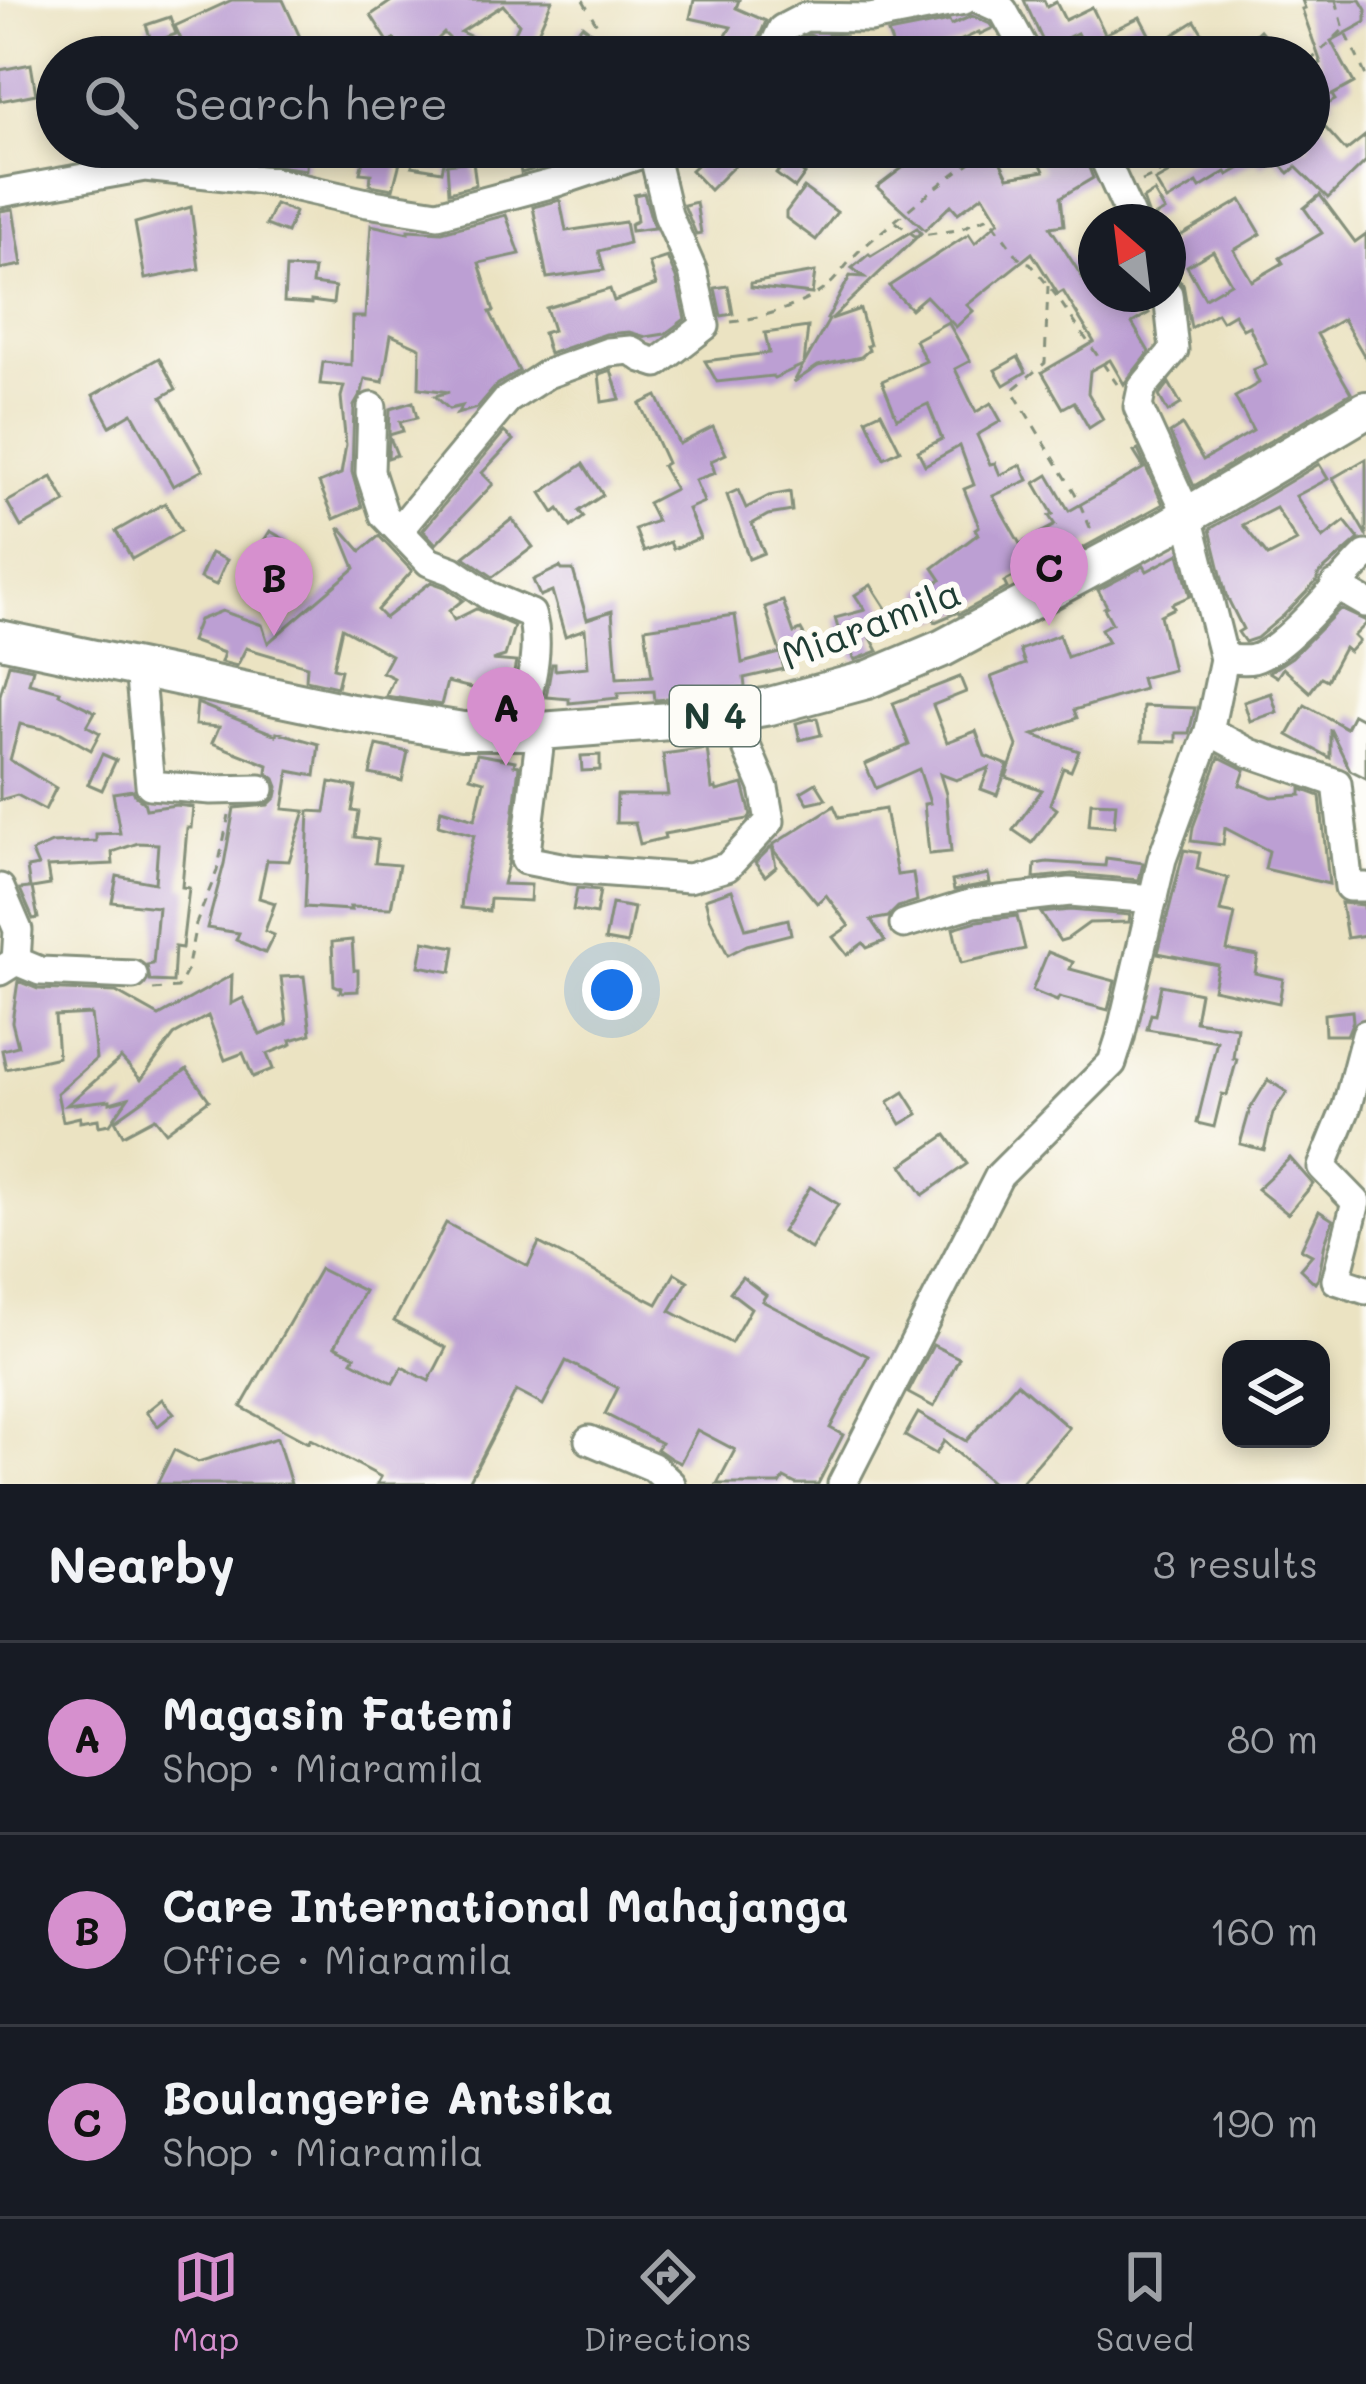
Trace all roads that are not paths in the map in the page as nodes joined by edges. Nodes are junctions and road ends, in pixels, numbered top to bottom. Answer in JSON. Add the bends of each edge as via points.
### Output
{"nodes":[{"id":1,"x":964,"y":0,"type":"edge"},
{"id":2,"x":981,"y":0,"type":"edge"},
{"id":3,"x":779,"y":36,"type":"edge"},
{"id":4,"x":1017,"y":36,"type":"edge"},
{"id":5,"x":139,"y":168,"type":"edge"},
{"id":6,"x":154,"y":168,"type":"edge"},
{"id":7,"x":601,"y":168,"type":"edge"},
{"id":8,"x":661,"y":168,"type":"edge"},
{"id":9,"x":1108,"y":168,"type":"edge"},
{"id":10,"x":0,"y":193,"type":"edge"},
{"id":11,"x":1124,"y":204,"type":"edge"},
{"id":12,"x":1170,"y":312,"type":"edge"},
{"id":13,"x":372,"y":407,"type":"dead end"},
{"id":14,"x":1366,"y":410,"type":"edge"},
{"id":15,"x":1188,"y":516,"type":"junction"},
{"id":16,"x":399,"y":530,"type":"junction"},
{"id":17,"x":1366,"y":555,"type":"edge"},
{"id":18,"x":1335,"y":585,"type":"junction"},
{"id":19,"x":1366,"y":604,"type":"edge"},
{"id":20,"x":0,"y":639,"type":"edge"},
{"id":21,"x":1224,"y":659,"type":"junction"},
{"id":22,"x":139,"y":668,"type":"junction"},
{"id":23,"x":733,"y":713,"type":"junction"},
{"id":24,"x":530,"y":731,"type":"junction"},
{"id":25,"x":1209,"y":731,"type":"junction"},
{"id":26,"x":260,"y":789,"type":"dead end"},
{"id":27,"x":1366,"y":887,"type":"edge"},
{"id":28,"x":0,"y":888,"type":"edge"},
{"id":29,"x":1153,"y":898,"type":"junction"},
{"id":30,"x":904,"y":924,"type":"dead end"},
{"id":31,"x":8,"y":966,"type":"edge"},
{"id":32,"x":134,"y":975,"type":"road end"},
{"id":33,"x":1366,"y":1034,"type":"edge"},
{"id":34,"x":1366,"y":1290,"type":"edge"},
{"id":35,"x":590,"y":1440,"type":"dead end"},
{"id":36,"x":671,"y":1484,"type":"edge"},
{"id":37,"x":842,"y":1484,"type":"edge"}],
"edges":[{"from":1,"to":3,"type":"street","via":[[870,18],[805,17]]},
{"from":2,"to":4,"type":"street","via":[[1003,10]]},
{"from":5,"to":10,"type":"street"},
{"from":6,"to":7,"type":"street","via":[[438,214]]},
{"from":8,"to":16,"type":"street","via":[[704,326],[657,363],[631,350],[608,352],[547,374],[507,400]]},
{"from":9,"to":11,"type":"street"},
{"from":12,"to":15,"type":"street","via":[[1174,350],[1142,388],[1138,407]]},
{"from":13,"to":16,"type":"street","via":[[370,472],[384,514]]},
{"from":14,"to":15,"type":"main road","name":"Miaramila","number":"N 4"},
{"from":15,"to":21,"type":"street"},
{"from":15,"to":23,"type":"main road","name":"Miaramila","number":"N 4","via":[[944,648],[867,680]]},
{"from":16,"to":24,"type":"street","via":[[429,562],[531,614]]},
{"from":17,"to":18,"type":"street"},
{"from":18,"to":19,"type":"street"},
{"from":18,"to":21,"type":"street","via":[[1297,631],[1255,659]]},
{"from":20,"to":22,"type":"main road","name":"Miaramila","number":"N 4"},
{"from":21,"to":25,"type":"street"},
{"from":22,"to":24,"type":"main road","name":"Miaramila","number":"N 4","via":[[352,713]]},
{"from":22,"to":26,"type":"street","via":[[150,785]]},
{"from":23,"to":24,"type":"main road","name":"Miaramila","number":"N 4"},
{"from":23,"to":24,"type":"street","via":[[770,821],[727,867],[689,878],[525,860]]},
{"from":25,"to":27,"type":"street","via":[[1337,783],[1348,886]]},
{"from":25,"to":29,"type":"street"},
{"from":28,"to":31,"type":"street","via":[[18,930]]},
{"from":29,"to":30,"type":"street","via":[[1070,892],[973,903]]},
{"from":29,"to":37,"type":"street","via":[[1112,1063],[999,1176]]},
{"from":31,"to":32,"type":"street"},
{"from":33,"to":34,"type":"street","via":[[1322,1167],[1357,1202],[1336,1280]]},
{"from":35,"to":36,"type":"street","via":[[653,1467]]}]}
